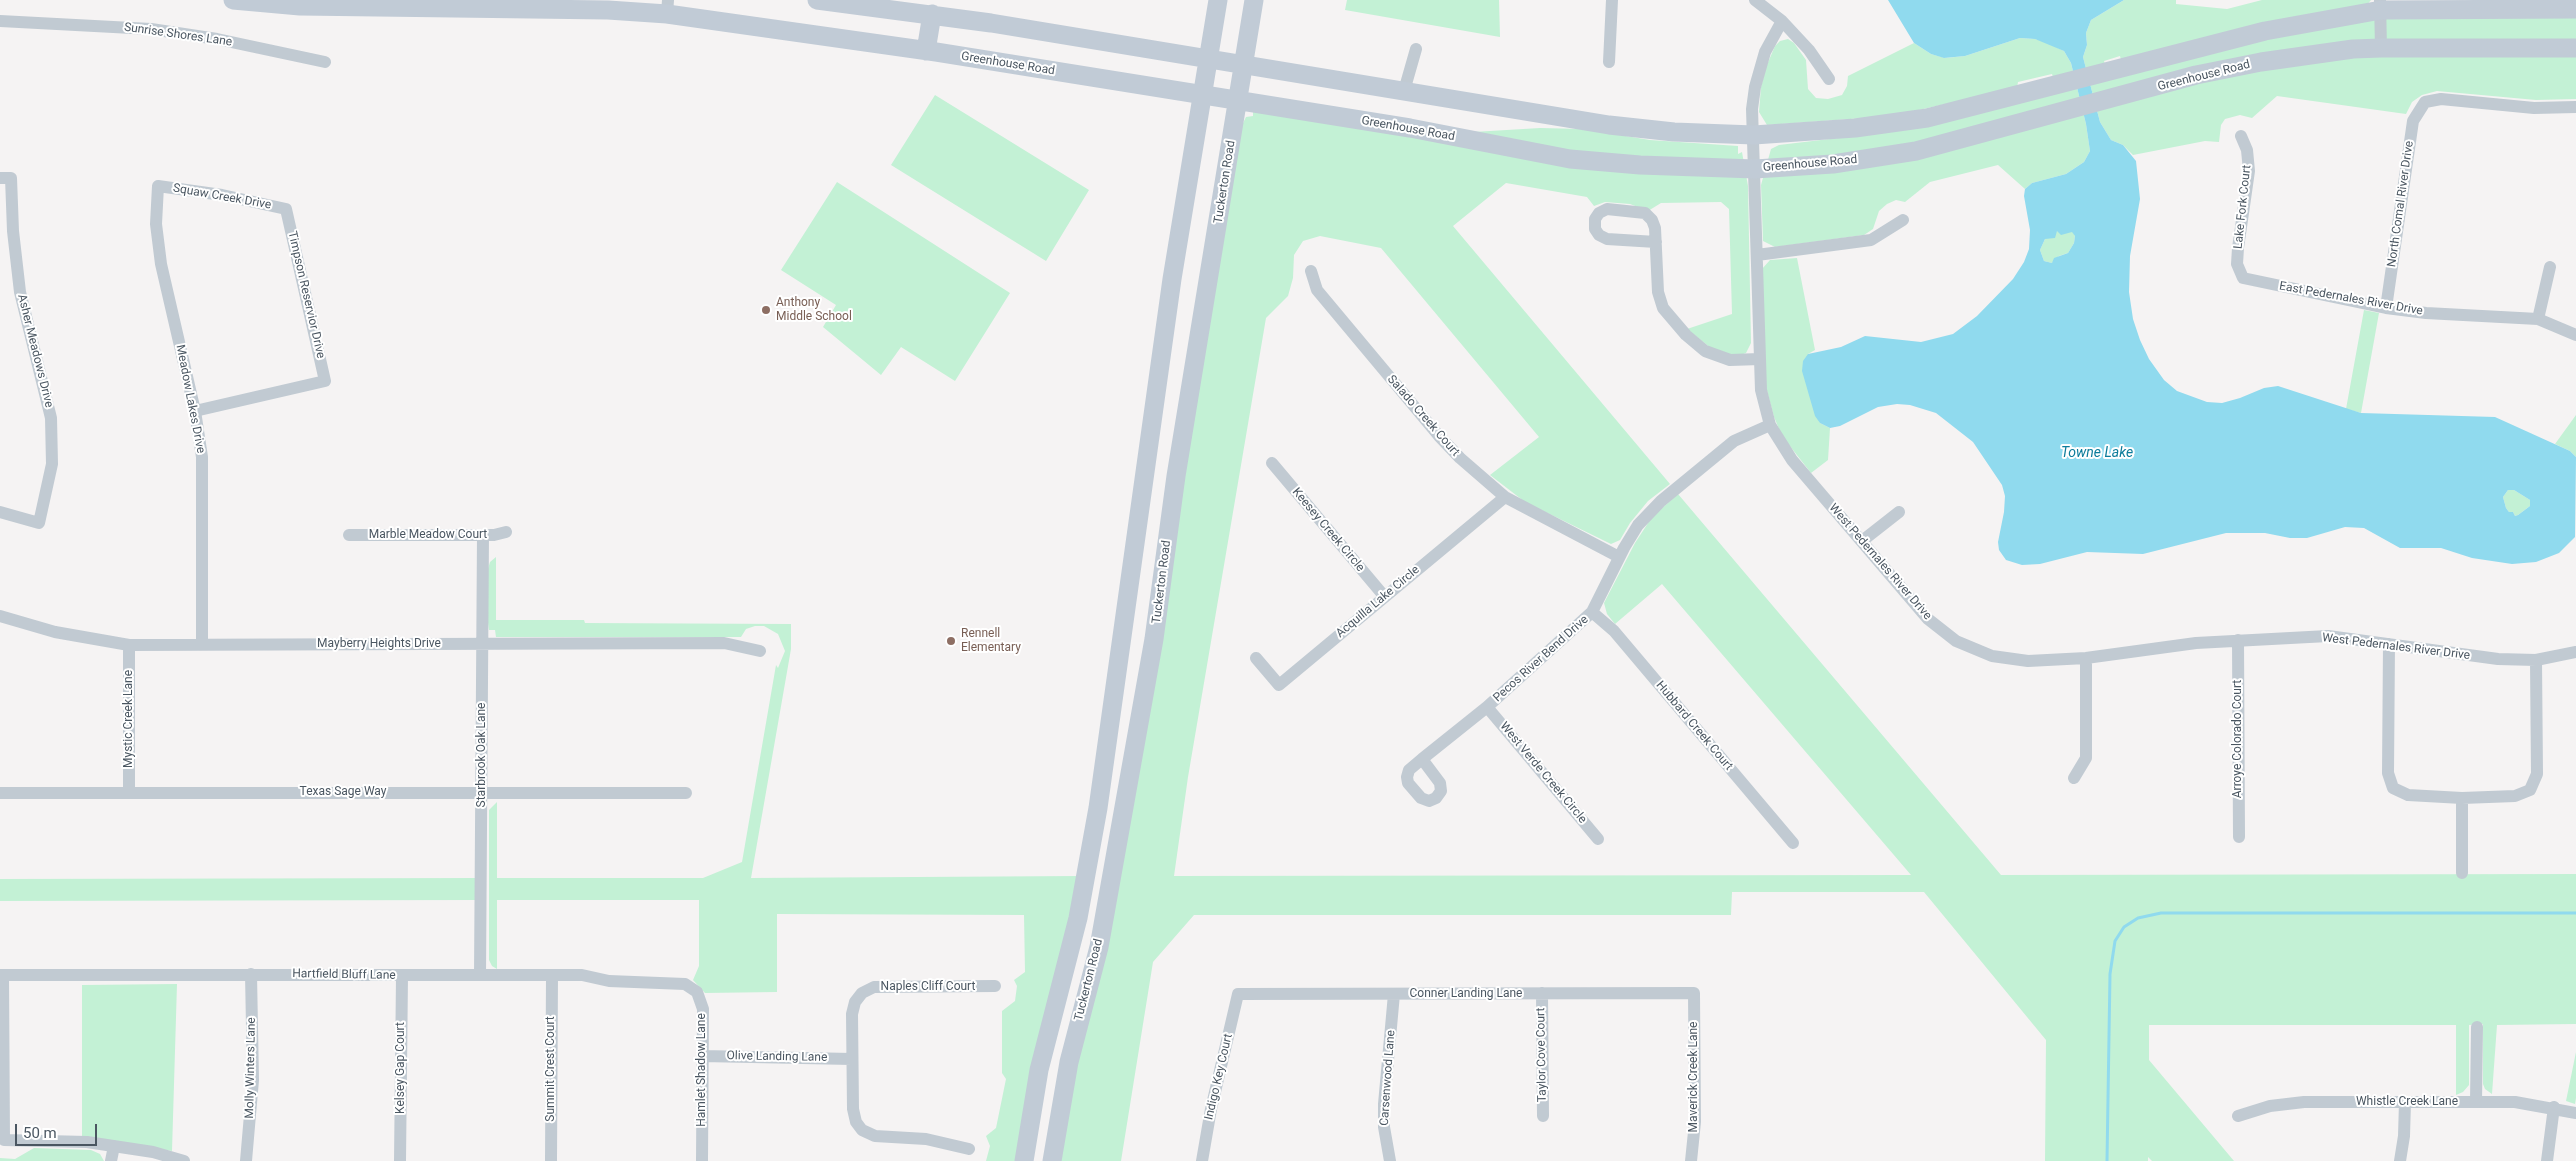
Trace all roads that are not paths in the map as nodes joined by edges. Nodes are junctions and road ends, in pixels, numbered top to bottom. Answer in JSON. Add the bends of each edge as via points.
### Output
{"nodes":[{"id":1,"x":233,"y":0,"type":"edge"},
{"id":2,"x":817,"y":0,"type":"edge"},
{"id":3,"x":1218,"y":0,"type":"edge"},
{"id":4,"x":1254,"y":0,"type":"edge"},
{"id":5,"x":1612,"y":0,"type":"edge"},
{"id":6,"x":1755,"y":0,"type":"edge"},
{"id":7,"x":360,"y":4,"type":"edge"},
{"id":8,"x":2381,"y":5,"type":"edge"},
{"id":9,"x":648,"y":6,"type":"edge"},
{"id":10,"x":667,"y":7,"type":"edge"},
{"id":11,"x":2576,"y":10,"type":"edge"},
{"id":12,"x":932,"y":14,"type":"junction"},
{"id":13,"x":0,"y":21,"type":"edge"},
{"id":14,"x":1782,"y":21,"type":"junction"},
{"id":15,"x":2381,"y":48,"type":"junction"},
{"id":16,"x":2576,"y":48,"type":"edge"},
{"id":17,"x":1416,"y":49,"type":"dead end"},
{"id":18,"x":926,"y":50,"type":"junction"},
{"id":19,"x":1209,"y":57,"type":"junction"},
{"id":20,"x":325,"y":62,"type":"dead end"},
{"id":21,"x":1609,"y":62,"type":"dead end"},
{"id":22,"x":1244,"y":64,"type":"junction"},
{"id":23,"x":1829,"y":79,"type":"dead end"},
{"id":24,"x":1404,"y":91,"type":"junction"},
{"id":25,"x":1202,"y":95,"type":"junction"},
{"id":26,"x":1237,"y":101,"type":"junction"},
{"id":27,"x":2576,"y":107,"type":"edge"},
{"id":28,"x":1754,"y":135,"type":"junction"},
{"id":29,"x":2241,"y":136,"type":"dead end"},
{"id":30,"x":1755,"y":169,"type":"junction"},
{"id":31,"x":5,"y":178,"type":"edge"},
{"id":32,"x":158,"y":186,"type":"joint"},
{"id":33,"x":286,"y":209,"type":"joint"},
{"id":34,"x":1903,"y":220,"type":"dead end"},
{"id":35,"x":1656,"y":242,"type":"junction"},
{"id":36,"x":1757,"y":255,"type":"junction"},
{"id":37,"x":2550,"y":267,"type":"dead end"},
{"id":38,"x":1311,"y":271,"type":"dead end"},
{"id":39,"x":2243,"y":278,"type":"joint"},
{"id":40,"x":2386,"y":308,"type":"junction"},
{"id":41,"x":2538,"y":320,"type":"junction"},
{"id":42,"x":2576,"y":335,"type":"edge"},
{"id":43,"x":1760,"y":360,"type":"junction"},
{"id":44,"x":195,"y":411,"type":"junction"},
{"id":45,"x":1770,"y":426,"type":"junction"},
{"id":46,"x":1272,"y":463,"type":"dead end"},
{"id":47,"x":1505,"y":497,"type":"junction"},
{"id":48,"x":0,"y":512,"type":"edge"},
{"id":49,"x":1899,"y":512,"type":"dead end"},
{"id":50,"x":506,"y":532,"type":"dead end"},
{"id":51,"x":349,"y":535,"type":"dead end"},
{"id":52,"x":483,"y":535,"type":"junction"},
{"id":53,"x":1862,"y":541,"type":"junction"},
{"id":54,"x":1619,"y":557,"type":"junction"},
{"id":55,"x":1384,"y":596,"type":"junction"},
{"id":56,"x":1592,"y":612,"type":"junction"},
{"id":57,"x":0,"y":616,"type":"edge"},
{"id":58,"x":2238,"y":640,"type":"junction"},
{"id":59,"x":482,"y":644,"type":"junction"},
{"id":60,"x":2389,"y":644,"type":"junction"},
{"id":61,"x":129,"y":645,"type":"junction"},
{"id":62,"x":202,"y":645,"type":"junction"},
{"id":63,"x":760,"y":651,"type":"dead end"},
{"id":64,"x":2576,"y":652,"type":"edge"},
{"id":65,"x":1256,"y":658,"type":"dead end"},
{"id":66,"x":2086,"y":658,"type":"junction"},
{"id":67,"x":2536,"y":660,"type":"junction"},
{"id":68,"x":1487,"y":707,"type":"junction"},
{"id":69,"x":1422,"y":759,"type":"dead end"},
{"id":70,"x":2074,"y":778,"type":"dead end"},
{"id":71,"x":481,"y":792,"type":"junction"},
{"id":72,"x":0,"y":793,"type":"edge"},
{"id":73,"x":129,"y":793,"type":"junction"},
{"id":74,"x":686,"y":793,"type":"dead end"},
{"id":75,"x":2462,"y":798,"type":"junction"},
{"id":76,"x":1095,"y":825,"type":"junction"},
{"id":77,"x":1119,"y":830,"type":"junction"},
{"id":78,"x":2239,"y":837,"type":"dead end"},
{"id":79,"x":1598,"y":839,"type":"dead end"},
{"id":80,"x":1793,"y":843,"type":"dead end"},
{"id":81,"x":2462,"y":873,"type":"dead end"},
{"id":82,"x":251,"y":974,"type":"junction"},
{"id":83,"x":2,"y":975,"type":"edge"},
{"id":84,"x":480,"y":975,"type":"junction"},
{"id":85,"x":402,"y":976,"type":"junction"},
{"id":86,"x":552,"y":976,"type":"junction"},
{"id":87,"x":687,"y":984,"type":"joint"},
{"id":88,"x":995,"y":986,"type":"dead end"},
{"id":89,"x":1542,"y":993,"type":"junction"},
{"id":90,"x":1694,"y":993,"type":"joint"},
{"id":91,"x":1238,"y":994,"type":"joint"},
{"id":92,"x":1394,"y":994,"type":"junction"},
{"id":93,"x":2477,"y":1027,"type":"dead end"},
{"id":94,"x":702,"y":1056,"type":"junction"},
{"id":95,"x":852,"y":1059,"type":"junction"},
{"id":96,"x":2405,"y":1102,"type":"junction"},
{"id":97,"x":2476,"y":1102,"type":"junction"},
{"id":98,"x":2554,"y":1107,"type":"junction"},
{"id":99,"x":2576,"y":1113,"type":"edge"},
{"id":100,"x":1543,"y":1116,"type":"dead end"},
{"id":101,"x":2238,"y":1116,"type":"dead end"},
{"id":102,"x":114,"y":1146,"type":"junction"},
{"id":103,"x":969,"y":1149,"type":"dead end"},
{"id":104,"x":136,"y":1155,"type":"edge"},
{"id":105,"x":111,"y":1161,"type":"edge"},
{"id":106,"x":184,"y":1161,"type":"edge"},
{"id":107,"x":246,"y":1161,"type":"edge"},
{"id":108,"x":400,"y":1161,"type":"edge"},
{"id":109,"x":551,"y":1161,"type":"edge"},
{"id":110,"x":702,"y":1161,"type":"edge"},
{"id":111,"x":1024,"y":1161,"type":"edge"},
{"id":112,"x":1052,"y":1161,"type":"edge"},
{"id":113,"x":1202,"y":1161,"type":"edge"},
{"id":114,"x":1390,"y":1161,"type":"edge"},
{"id":115,"x":1691,"y":1161,"type":"edge"},
{"id":116,"x":2400,"y":1161,"type":"edge"},
{"id":117,"x":2547,"y":1161,"type":"edge"}],
"edges":[{"from":1,"to":7,"type":"main road","name":"Greenhouse Road","via":[[300,6]]},
{"from":2,"to":12,"type":"main road"},
{"from":3,"to":19,"type":"main road"},
{"from":4,"to":22,"type":"main road","name":"Tuckerton Road"},
{"from":5,"to":21,"type":"street"},
{"from":6,"to":14,"type":"street"},
{"from":7,"to":9,"type":"main road","name":"Greenhouse Road"},
{"from":8,"to":11,"type":"main road"},
{"from":8,"to":15,"type":"street"},
{"from":8,"to":28,"type":"main road","via":[[2108,70],[1927,118],[1855,128]]},
{"from":9,"to":10,"type":"main road","name":"Greenhouse Road"},
{"from":10,"to":18,"type":"main road","name":"Greenhouse Road"},
{"from":12,"to":18,"type":"main road"},
{"from":12,"to":19,"type":"main road"},
{"from":13,"to":20,"type":"street","name":"Sunrise Shores Lane","via":[[151,29]]},
{"from":14,"to":23,"type":"street","via":[[1809,50]]},
{"from":14,"to":28,"type":"street","name":"West Pedernales River Drive","via":[[1765,52],[1754,87]]},
{"from":15,"to":16,"type":"main road","name":"Greenhouse Road"},
{"from":15,"to":30,"type":"main road","name":"Greenhouse Road","via":[[2260,62],[2196,75],[1916,151],[1833,164]]},
{"from":17,"to":24,"type":"street"},
{"from":18,"to":25,"type":"main road","name":"Greenhouse Road"},
{"from":19,"to":22,"type":"main road"},
{"from":19,"to":25,"type":"main road"},
{"from":22,"to":24,"type":"main road"},
{"from":22,"to":26,"type":"main road","name":"Tuckerton Road"},
{"from":24,"to":28,"type":"main road","via":[[1609,125],[1674,132]]},
{"from":25,"to":26,"type":"main road","name":"Greenhouse Road"},
{"from":25,"to":76,"type":"main road","via":[[1172,279]]},
{"from":26,"to":30,"type":"main road","name":"Greenhouse Road","via":[[1410,128],[1570,159],[1640,166]]},
{"from":26,"to":77,"type":"main road","name":"Tuckerton Road","via":[[1176,476],[1154,640]]},
{"from":27,"to":40,"type":"street","name":"North Comal River Drive","via":[[2534,108],[2441,99],[2425,102],[2413,121]]},
{"from":28,"to":30,"type":"street","name":"West Pedernales River Drive"},
{"from":29,"to":39,"type":"street","name":"Lake Fork Court","via":[[2247,150],[2249,171],[2237,264]]},
{"from":30,"to":36,"type":"street","name":"West Pedernales River Drive"},
{"from":31,"to":48,"type":"street","name":"Asher Meadows Drive","via":[[20,292],[51,418],[52,464],[39,523]]},
{"from":32,"to":33,"type":"street","name":"Squaw Creek Drive"},
{"from":32,"to":44,"type":"street","name":"Meadow Lakes Drive","via":[[156,224],[161,264]]},
{"from":33,"to":44,"type":"street","name":"Timpson Reservior Drive","via":[[325,381]]},
{"from":34,"to":36,"type":"street","via":[[1871,240]]},
{"from":35,"to":35,"type":"street","via":[[1656,228],[1645,213],[1607,209],[1599,212],[1595,219],[1595,229],[1607,239]]},
{"from":35,"to":43,"type":"street","via":[[1658,292],[1663,308],[1686,335],[1704,351],[1730,360]]},
{"from":36,"to":43,"type":"street","name":"West Pedernales River Drive"},
{"from":37,"to":41,"type":"street"},
{"from":38,"to":47,"type":"street","name":"Salado Creek Court","via":[[1317,290],[1439,436]]},
{"from":39,"to":40,"type":"street","name":"East Pedernales River Drive"},
{"from":40,"to":41,"type":"street","name":"East Pedernales River Drive"},
{"from":41,"to":42,"type":"street","name":"East Pedernales River Drive"},
{"from":43,"to":45,"type":"street","name":"West Pedernales River Drive","via":[[1761,390]]},
{"from":44,"to":62,"type":"street","name":"Meadow Lakes Drive","via":[[202,457]]},
{"from":45,"to":53,"type":"street","name":"West Pedernales River Drive","via":[[1792,460]]},
{"from":45,"to":54,"type":"street","name":"Pecos River Bend Drive","via":[[1734,441],[1661,501],[1638,525]]},
{"from":46,"to":55,"type":"street","name":"Keesey Creek Circle"},
{"from":47,"to":54,"type":"street","name":"Salado Creek Court"},
{"from":47,"to":55,"type":"street","name":"Acquilla Lake Circle"},
{"from":49,"to":53,"type":"street"},
{"from":50,"to":52,"type":"street","name":"Marble Meadow Court"},
{"from":51,"to":52,"type":"street","name":"Marble Meadow Court"},
{"from":52,"to":59,"type":"street","name":"Starbrook Oak Lane"},
{"from":53,"to":66,"type":"street","name":"West Pedernales River Drive","via":[[1928,620],[1956,640],[1992,656],[2028,661]]},
{"from":54,"to":56,"type":"street","name":"Pecos River Bend Drive"},
{"from":55,"to":65,"type":"street","name":"Acquilla Lake Circle","via":[[1279,686]]},
{"from":56,"to":68,"type":"street","name":"Pecos River Bend Drive"},
{"from":56,"to":80,"type":"street","name":"Hubbard Creek Court","via":[[1614,631]]},
{"from":57,"to":61,"type":"street","name":"Mayberry Heights Drive","via":[[55,632]]},
{"from":58,"to":60,"type":"street","name":"West Pedernales River Drive","via":[[2328,636]]},
{"from":58,"to":66,"type":"street","name":"West Pedernales River Drive"},
{"from":58,"to":78,"type":"street","name":"Arroye Colorado Court"},
{"from":59,"to":62,"type":"street","name":"Mayberry Heights Drive"},
{"from":59,"to":63,"type":"street","name":"Mayberry Heights Drive","via":[[724,643]]},
{"from":59,"to":71,"type":"street","name":"Starbrook Oak Lane"},
{"from":60,"to":67,"type":"street","name":"West Pedernales River Drive","via":[[2498,660]]},
{"from":60,"to":75,"type":"street","via":[[2388,773],[2393,788],[2408,795]]},
{"from":61,"to":62,"type":"street","name":"Mayberry Heights Drive"},
{"from":61,"to":73,"type":"street","name":"Mystic Creek Lane"},
{"from":64,"to":67,"type":"street","name":"West Pedernales River Drive"},
{"from":66,"to":70,"type":"street","via":[[2086,758]]},
{"from":67,"to":75,"type":"street","via":[[2537,774],[2530,790],[2515,796]]},
{"from":68,"to":69,"type":"street","name":"Pecos River Bend Drive"},
{"from":68,"to":79,"type":"street","name":"West Verde Creek Circle"},
{"from":71,"to":73,"type":"street","name":"Texas Sage Way"},
{"from":71,"to":74,"type":"street","name":"Texas Sage Way"},
{"from":71,"to":84,"type":"street","name":"Starbrook Oak Lane"},
{"from":72,"to":73,"type":"street","name":"Texas Sage Way"},
{"from":75,"to":81,"type":"street"},
{"from":76,"to":77,"type":"main road"},
{"from":76,"to":111,"type":"main road","via":[[1078,918],[1039,1070]]},
{"from":77,"to":112,"type":"main road","name":"Tuckerton Road","via":[[1099,948],[1069,1062]]},
{"from":82,"to":83,"type":"street","name":"Hartfield Bluff Lane"},
{"from":82,"to":85,"type":"street","name":"Hartfield Bluff Lane"},
{"from":82,"to":107,"type":"street","name":"Molly Winters Lane","via":[[253,1080]]},
{"from":83,"to":102,"type":"street","via":[[4,1140],[87,1142]]},
{"from":84,"to":85,"type":"street","name":"Hartfield Bluff Lane"},
{"from":84,"to":86,"type":"street","name":"Hartfield Bluff Lane"},
{"from":85,"to":108,"type":"street","name":"Kelsey Gap Court"},
{"from":86,"to":87,"type":"street","name":"Hartfield Bluff Lane","via":[[582,975],[609,980]]},
{"from":86,"to":109,"type":"street","name":"Summit Crest Court"},
{"from":87,"to":94,"type":"street","name":"Hamlet Shadow Lane","via":[[697,992],[702,1003]]},
{"from":88,"to":95,"type":"street","name":"Naples Cliff Court","via":[[880,986],[862,993],[852,1014]]},
{"from":89,"to":90,"type":"street","name":"Conner Landing Lane"},
{"from":89,"to":92,"type":"street","name":"Conner Landing Lane"},
{"from":89,"to":100,"type":"street","name":"Taylor Cove Court"},
{"from":90,"to":115,"type":"street","name":"Maverick Creek Lane","via":[[1695,1122]]},
{"from":91,"to":92,"type":"street","name":"Conner Landing Lane"},
{"from":91,"to":113,"type":"street","name":"Indigo Key Court"},
{"from":92,"to":114,"type":"street","name":"Carsenwood Lane","via":[[1384,1104]]},
{"from":93,"to":97,"type":"street"},
{"from":94,"to":95,"type":"street","name":"Olive Landing Lane"},
{"from":94,"to":110,"type":"street","name":"Hamlet Shadow Lane"},
{"from":95,"to":103,"type":"street","via":[[852,1109],[862,1130],[875,1136],[926,1139]]},
{"from":96,"to":97,"type":"street","name":"Whistle Creek Lane"},
{"from":96,"to":101,"type":"street","name":"Whistle Creek Lane","via":[[2304,1102],[2270,1106]]},
{"from":96,"to":116,"type":"street"},
{"from":97,"to":98,"type":"street","name":"Whistle Creek Lane"},
{"from":98,"to":99,"type":"street","name":"Whistle Creek Lane"},
{"from":98,"to":117,"type":"street"},
{"from":102,"to":104,"type":"street"},
{"from":102,"to":105,"type":"street"},
{"from":104,"to":106,"type":"street"}]}
